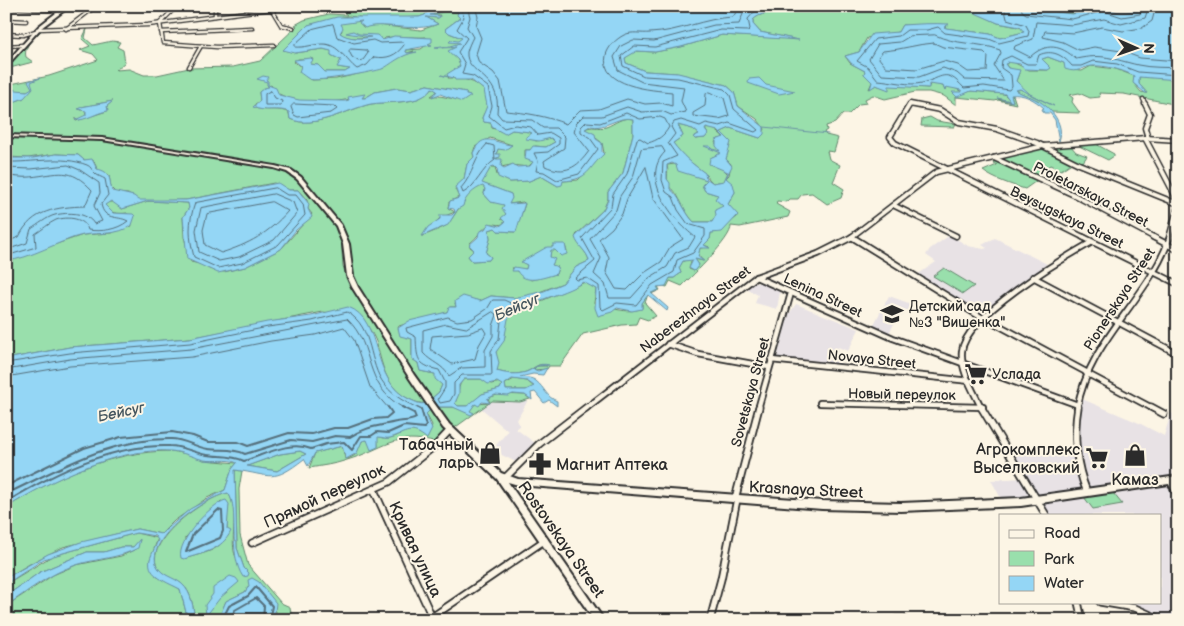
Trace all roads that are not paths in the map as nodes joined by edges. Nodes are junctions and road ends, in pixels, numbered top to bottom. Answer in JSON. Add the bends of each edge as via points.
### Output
{"nodes":[{"id":1,"x":68,"y":6,"type":"edge"},
{"id":2,"x":96,"y":6,"type":"edge"},
{"id":3,"x":177,"y":6,"type":"edge"},
{"id":4,"x":216,"y":6,"type":"edge"},
{"id":5,"x":256,"y":6,"type":"edge"},
{"id":6,"x":293,"y":6,"type":"edge"},
{"id":7,"x":6,"y":8,"type":"edge"},
{"id":8,"x":61,"y":10,"type":"junction"},
{"id":9,"x":272,"y":10,"type":"junction"},
{"id":10,"x":257,"y":12,"type":"junction"},
{"id":11,"x":215,"y":16,"type":"junction"},
{"id":12,"x":6,"y":20,"type":"edge"},
{"id":13,"x":26,"y":21,"type":"dead end"},
{"id":14,"x":160,"y":23,"type":"junction"},
{"id":15,"x":66,"y":28,"type":"junction"},
{"id":16,"x":252,"y":28,"type":"dead end"},
{"id":17,"x":293,"y":28,"type":"dead end"},
{"id":18,"x":36,"y":30,"type":"junction"},
{"id":19,"x":161,"y":32,"type":"junction"},
{"id":20,"x":6,"y":34,"type":"edge"},
{"id":21,"x":30,"y":35,"type":"junction"},
{"id":22,"x":6,"y":46,"type":"edge"},
{"id":23,"x":24,"y":46,"type":"junction"},
{"id":24,"x":201,"y":46,"type":"junction"},
{"id":25,"x":274,"y":46,"type":"dead end"},
{"id":26,"x":6,"y":66,"type":"edge"},
{"id":27,"x":189,"y":68,"type":"dead end"},
{"id":28,"x":1142,"y":99,"type":"dead end"},
{"id":29,"x":6,"y":136,"type":"edge"},
{"id":30,"x":1147,"y":138,"type":"junction"},
{"id":31,"x":1178,"y":140,"type":"edge"},
{"id":32,"x":1043,"y":146,"type":"junction"},
{"id":33,"x":994,"y":158,"type":"junction"},
{"id":34,"x":946,"y":169,"type":"junction"},
{"id":35,"x":1178,"y":204,"type":"edge"},
{"id":36,"x":895,"y":206,"type":"junction"},
{"id":37,"x":956,"y":236,"type":"dead end"},
{"id":38,"x":852,"y":237,"type":"junction"},
{"id":39,"x":1092,"y":242,"type":"junction"},
{"id":40,"x":1167,"y":245,"type":"junction"},
{"id":41,"x":1178,"y":250,"type":"edge"},
{"id":42,"x":1152,"y":272,"type":"junction"},
{"id":43,"x":756,"y":277,"type":"junction"},
{"id":44,"x":1034,"y":277,"type":"junction"},
{"id":45,"x":1178,"y":284,"type":"edge"},
{"id":46,"x":791,"y":293,"type":"junction"},
{"id":47,"x":985,"y":318,"type":"junction"},
{"id":48,"x":1119,"y":322,"type":"junction"},
{"id":49,"x":668,"y":344,"type":"junction"},
{"id":50,"x":1178,"y":354,"type":"edge"},
{"id":51,"x":771,"y":360,"type":"junction"},
{"id":52,"x":963,"y":364,"type":"junction"},
{"id":53,"x":769,"y":367,"type":"junction"},
{"id":54,"x":1086,"y":373,"type":"junction"},
{"id":55,"x":970,"y":381,"type":"junction"},
{"id":56,"x":820,"y":403,"type":"dead end"},
{"id":57,"x":1078,"y":405,"type":"junction"},
{"id":58,"x":983,"y":407,"type":"junction"},
{"id":59,"x":1164,"y":414,"type":"dead end"},
{"id":60,"x":450,"y":430,"type":"junction"},
{"id":61,"x":502,"y":477,"type":"junction"},
{"id":62,"x":1174,"y":479,"type":"edge"},
{"id":63,"x":374,"y":490,"type":"junction"},
{"id":64,"x":1087,"y":492,"type":"junction"},
{"id":65,"x":1178,"y":493,"type":"edge"},
{"id":66,"x":736,"y":499,"type":"junction"},
{"id":67,"x":1037,"y":500,"type":"junction"},
{"id":68,"x":1045,"y":514,"type":"edge"},
{"id":69,"x":545,"y":540,"type":"junction"},
{"id":70,"x":252,"y":543,"type":"dead end"},
{"id":71,"x":1078,"y":604,"type":"edge"},
{"id":72,"x":1112,"y":604,"type":"edge"},
{"id":73,"x":431,"y":618,"type":"edge"},
{"id":74,"x":600,"y":620,"type":"edge"},
{"id":75,"x":710,"y":620,"type":"edge"},
{"id":76,"x":896,"y":620,"type":"edge"},
{"id":77,"x":904,"y":620,"type":"edge"},
{"id":78,"x":1082,"y":620,"type":"edge"},
{"id":79,"x":1162,"y":620,"type":"edge"}],
"edges":[{"from":1,"to":8,"type":"main road"},
{"from":2,"to":15,"type":"street"},
{"from":3,"to":14,"type":"street"},
{"from":4,"to":11,"type":"street"},
{"from":5,"to":10,"type":"street"},
{"from":6,"to":9,"type":"street"},
{"from":7,"to":8,"type":"street"},
{"from":8,"to":18,"type":"main road"},
{"from":9,"to":10,"type":"street"},
{"from":9,"to":17,"type":"street","via":[[280,24]]},
{"from":10,"to":11,"type":"street"},
{"from":11,"to":14,"type":"street"},
{"from":12,"to":13,"type":"street"},
{"from":14,"to":15,"type":"street"},
{"from":14,"to":19,"type":"street"},
{"from":15,"to":18,"type":"street"},
{"from":16,"to":19,"type":"street"},
{"from":18,"to":21,"type":"main road"},
{"from":19,"to":24,"type":"street","via":[[162,42]]},
{"from":20,"to":21,"type":"street"},
{"from":21,"to":23,"type":"main road"},
{"from":22,"to":23,"type":"street"},
{"from":23,"to":26,"type":"main road"},
{"from":24,"to":25,"type":"street"},
{"from":24,"to":27,"type":"street"},
{"from":28,"to":30,"type":"street","via":[[1150,114],[1145,128]]},
{"from":29,"to":60,"type":"main road","via":[[102,139],[275,167],[293,173],[339,226],[346,244],[352,281],[427,400]]},
{"from":30,"to":31,"type":"street","name":"Naberezhnaya Street"},
{"from":30,"to":32,"type":"street","name":"Naberezhnaya Street"},
{"from":30,"to":35,"type":"street"},
{"from":32,"to":33,"type":"street","name":"Naberezhnaya Street"},
{"from":32,"to":34,"type":"street","name":"Beysugskaya Street","via":[[997,129],[959,122],[940,110],[910,104],[891,138]]},
{"from":32,"to":35,"type":"street"},
{"from":33,"to":34,"type":"street","name":"Naberezhnaya Street"},
{"from":33,"to":40,"type":"street","name":"Proletarskaya Street","via":[[1072,194]]},
{"from":34,"to":36,"type":"street","name":"Naberezhnaya Street","via":[[934,173]]},
{"from":34,"to":39,"type":"street","name":"Beysugskaya Street"},
{"from":35,"to":40,"type":"street","name":"Pionerskaya Street"},
{"from":36,"to":37,"type":"street"},
{"from":36,"to":38,"type":"street","name":"Naberezhnaya Street"},
{"from":38,"to":43,"type":"street","name":"Naberezhnaya Street","via":[[818,254]]},
{"from":38,"to":47,"type":"street"},
{"from":39,"to":42,"type":"street","name":"Beysugskaya Street"},
{"from":39,"to":44,"type":"street"},
{"from":40,"to":41,"type":"street","name":"Proletarskaya Street"},
{"from":40,"to":42,"type":"street","name":"Pionerskaya Street"},
{"from":42,"to":45,"type":"street","name":"Beysugskaya Street"},
{"from":42,"to":48,"type":"street","name":"Pionerskaya Street"},
{"from":43,"to":46,"type":"street","name":"Lenina Street"},
{"from":43,"to":49,"type":"street","name":"Naberezhnaya Street"},
{"from":44,"to":47,"type":"street"},
{"from":44,"to":48,"type":"street"},
{"from":46,"to":51,"type":"street","name":"Sovetskaya Street"},
{"from":46,"to":52,"type":"street","name":"Lenina Street","via":[[876,332]]},
{"from":47,"to":52,"type":"street","via":[[964,342]]},
{"from":47,"to":54,"type":"street"},
{"from":48,"to":50,"type":"street"},
{"from":48,"to":54,"type":"street","name":"Pionerskaya Street","via":[[1102,342]]},
{"from":49,"to":53,"type":"street","via":[[698,354]]},
{"from":49,"to":61,"type":"street","name":"Naberezhnaya Street","via":[[538,444]]},
{"from":51,"to":53,"type":"street","name":"Sovetskaya Street"},
{"from":51,"to":55,"type":"street","name":"Novaya Street"},
{"from":52,"to":55,"type":"street"},
{"from":52,"to":57,"type":"street","name":"Lenina Street"},
{"from":53,"to":66,"type":"street","name":"Sovetskaya Street"},
{"from":54,"to":57,"type":"street","name":"Pionerskaya Street"},
{"from":54,"to":59,"type":"street"},
{"from":55,"to":58,"type":"street"},
{"from":56,"to":58,"type":"street","name":"Новый переулок"},
{"from":57,"to":64,"type":"street","name":"Pionerskaya Street","via":[[1076,451]]},
{"from":58,"to":67,"type":"street","via":[[1011,463]]},
{"from":60,"to":61,"type":"main road"},
{"from":60,"to":63,"type":"street","name":"Прямой переулок","via":[[394,479]]},
{"from":61,"to":66,"type":"main road","name":"Krasnaya Street","via":[[547,486]]},
{"from":61,"to":69,"type":"main road","name":"Rostovskaya Street"},
{"from":62,"to":64,"type":"main road","name":"Krasnaya Street"},
{"from":62,"to":65,"type":"main road"},
{"from":63,"to":70,"type":"street","name":"Прямой переулок"},
{"from":63,"to":73,"type":"street","name":"Кривая улица"},
{"from":64,"to":67,"type":"main road","name":"Krasnaya Street"},
{"from":66,"to":67,"type":"main road","name":"Krasnaya Street","via":[[901,508]]},
{"from":66,"to":75,"type":"street","name":"Sovetskaya Street"},
{"from":67,"to":68,"type":"street"},
{"from":69,"to":73,"type":"street"},
{"from":69,"to":74,"type":"main road","name":"Rostovskaya Street"},
{"from":71,"to":78,"type":"street"},
{"from":72,"to":79,"type":"street","via":[[1135,608]]},
{"from":76,"to":77,"type":"street"}]}
